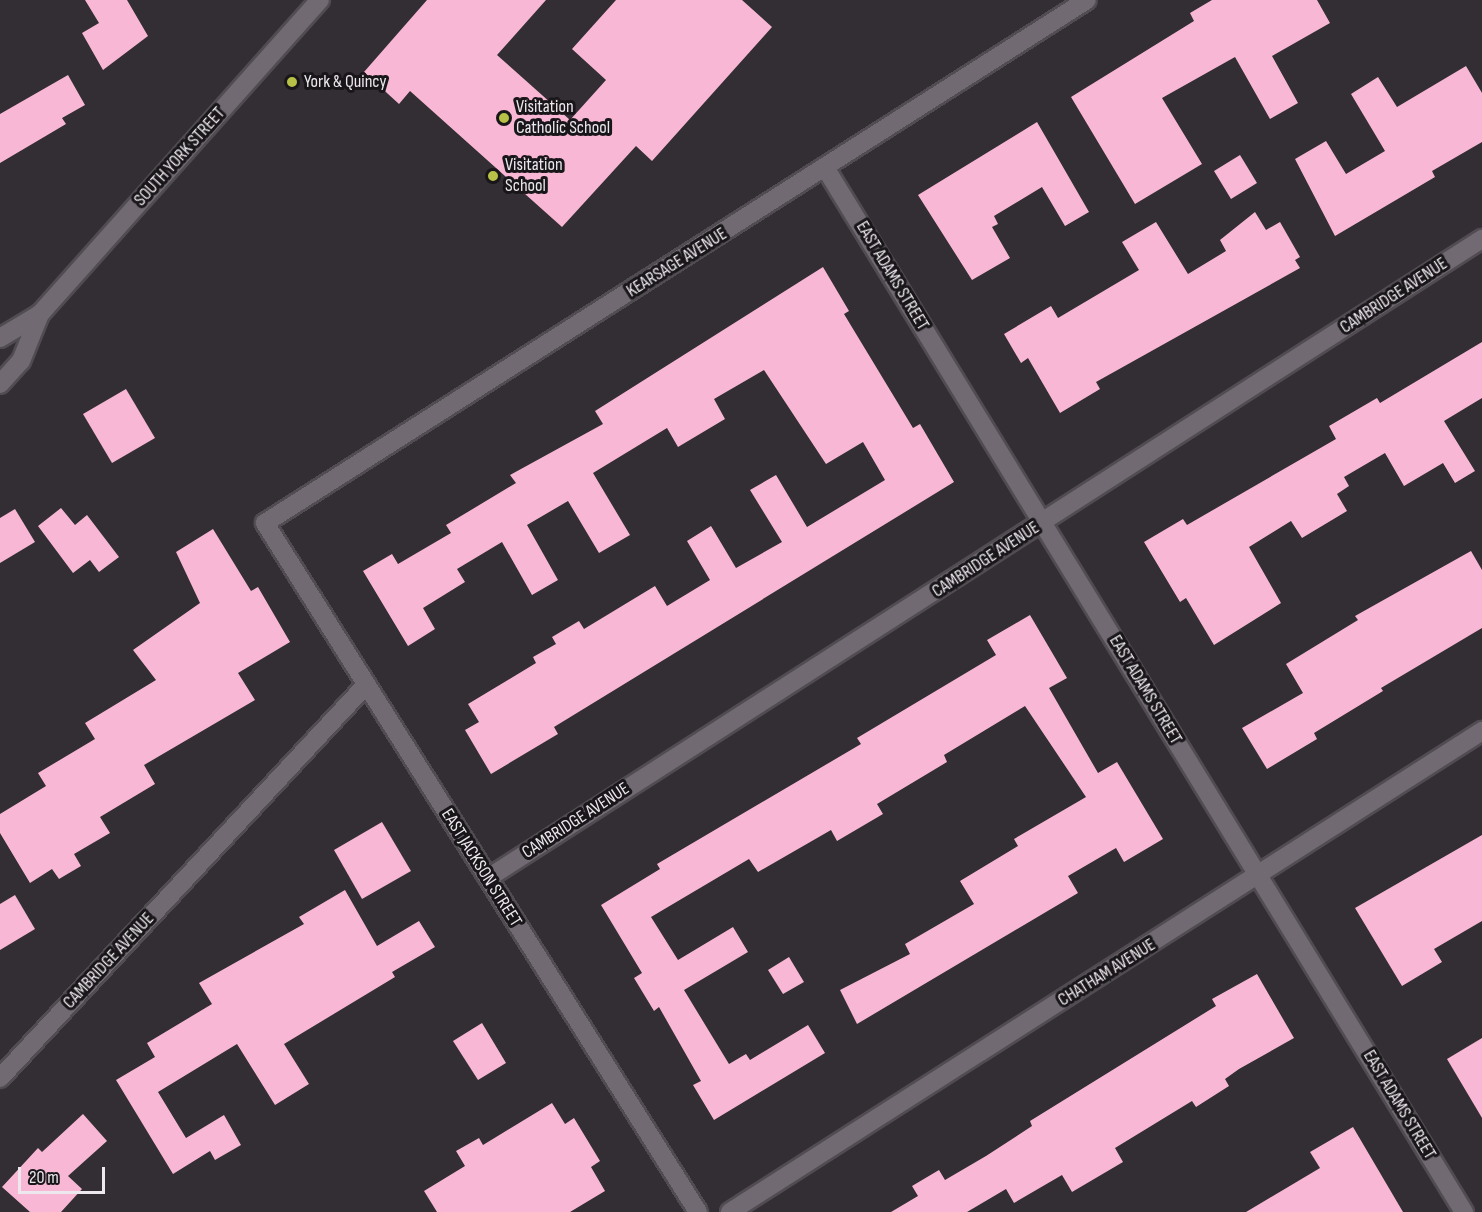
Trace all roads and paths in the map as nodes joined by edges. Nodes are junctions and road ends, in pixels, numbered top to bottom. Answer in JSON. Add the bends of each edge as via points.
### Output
{"nodes":[{"id":1,"x":1087,"y":0,"type":"edge"},
{"id":2,"x":315,"y":2,"type":"edge"},
{"id":3,"x":826,"y":169,"type":"junction"},
{"id":4,"x":1482,"y":239,"type":"edge"},
{"id":5,"x":40,"y":314,"type":"junction"},
{"id":6,"x":0,"y":338,"type":"edge"},
{"id":7,"x":0,"y":384,"type":"edge"},
{"id":8,"x":265,"y":523,"type":"joint"},
{"id":9,"x":1043,"y":523,"type":"junction"},
{"id":10,"x":366,"y":685,"type":"junction"},
{"id":11,"x":1482,"y":731,"type":"edge"},
{"id":12,"x":1259,"y":876,"type":"junction"},
{"id":13,"x":488,"y":878,"type":"junction"},
{"id":14,"x":0,"y":1078,"type":"edge"},
{"id":15,"x":698,"y":1212,"type":"edge"},
{"id":16,"x":730,"y":1212,"type":"edge"},
{"id":17,"x":1464,"y":1212,"type":"edge"}],
"edges":[{"from":1,"to":3,"type":"street","name":"KEARSAGE AVENUE"},
{"from":2,"to":5,"type":"street","name":"SOUTH YORK STREET"},
{"from":3,"to":8,"type":"street","name":"KEARSAGE AVENUE"},
{"from":3,"to":9,"type":"street","name":"EAST ADAMS STREET"},
{"from":4,"to":9,"type":"street","name":"CAMBRIDGE AVENUE"},
{"from":5,"to":6,"type":"street","name":"SOUTH YORK STREET"},
{"from":5,"to":7,"type":"street","name":"SOUTH YORK STREET","via":[[21,361]]},
{"from":8,"to":10,"type":"street","name":"EAST JACKSON STREET"},
{"from":9,"to":12,"type":"street","name":"EAST ADAMS STREET"},
{"from":9,"to":13,"type":"street","name":"CAMBRIDGE AVENUE"},
{"from":10,"to":13,"type":"street","name":"EAST JACKSON STREET"},
{"from":10,"to":14,"type":"street","name":"CAMBRIDGE AVENUE"},
{"from":11,"to":12,"type":"street","name":"CHATHAM AVENUE"},
{"from":12,"to":16,"type":"street","name":"CHATHAM AVENUE"},
{"from":12,"to":17,"type":"street","name":"EAST ADAMS STREET"},
{"from":13,"to":15,"type":"street","name":"EAST JACKSON STREET"}]}
